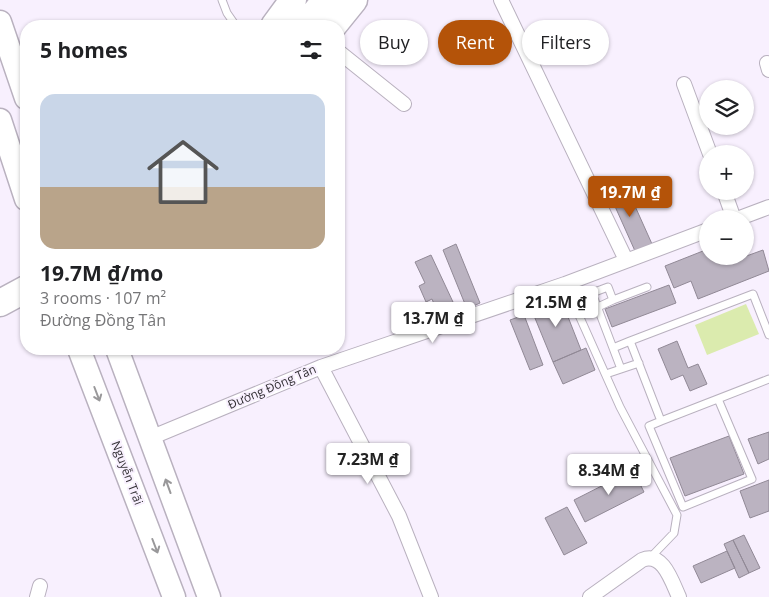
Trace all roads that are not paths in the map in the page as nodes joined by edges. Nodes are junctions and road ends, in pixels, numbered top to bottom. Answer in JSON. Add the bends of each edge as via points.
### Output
{"nodes":[{"id":1,"x":222,"y":0,"type":"edge"},
{"id":2,"x":293,"y":0,"type":"edge"},
{"id":3,"x":325,"y":0,"type":"edge"},
{"id":4,"x":354,"y":0,"type":"edge"},
{"id":5,"x":501,"y":0,"type":"edge"},
{"id":6,"x":232,"y":20,"type":"edge"},
{"id":7,"x":278,"y":20,"type":"edge"},
{"id":8,"x":310,"y":20,"type":"edge"},
{"id":9,"x":338,"y":20,"type":"edge"},
{"id":10,"x":0,"y":22,"type":"edge"},
{"id":11,"x":345,"y":57,"type":"edge"},
{"id":12,"x":20,"y":80,"type":"edge"},
{"id":13,"x":684,"y":84,"type":"dead end"},
{"id":14,"x":404,"y":104,"type":"dead end"},
{"id":15,"x":0,"y":120,"type":"edge"},
{"id":16,"x":707,"y":145,"type":"edge"},
{"id":17,"x":20,"y":181,"type":"edge"},
{"id":18,"x":769,"y":208,"type":"edge"},
{"id":19,"x":754,"y":213,"type":"edge"},
{"id":20,"x":699,"y":233,"type":"edge"},
{"id":21,"x":626,"y":260,"type":"junction"},
{"id":22,"x":565,"y":284,"type":"junction"},
{"id":23,"x":647,"y":287,"type":"dead end"},
{"id":24,"x":20,"y":291,"type":"edge"},
{"id":25,"x":613,"y":300,"type":"junction"},
{"id":26,"x":0,"y":302,"type":"edge"},
{"id":27,"x":598,"y":307,"type":"junction"},
{"id":28,"x":769,"y":335,"type":"edge"},
{"id":29,"x":630,"y":341,"type":"junction"},
{"id":30,"x":613,"y":348,"type":"junction"},
{"id":31,"x":81,"y":355,"type":"edge"},
{"id":32,"x":119,"y":355,"type":"edge"},
{"id":33,"x":639,"y":363,"type":"junction"},
{"id":34,"x":321,"y":366,"type":"junction"},
{"id":35,"x":621,"y":369,"type":"junction"},
{"id":36,"x":606,"y":374,"type":"junction"},
{"id":37,"x":769,"y":379,"type":"edge"},
{"id":38,"x":718,"y":399,"type":"junction"},
{"id":39,"x":661,"y":421,"type":"junction"},
{"id":40,"x":150,"y":438,"type":"junction"},
{"id":41,"x":650,"y":558,"type":"junction"},
{"id":42,"x":174,"y":597,"type":"edge"},
{"id":43,"x":209,"y":597,"type":"edge"},
{"id":44,"x":431,"y":597,"type":"edge"},
{"id":45,"x":590,"y":597,"type":"edge"},
{"id":46,"x":679,"y":597,"type":"edge"}],
"edges":[{"from":1,"to":6,"type":"lane"},
{"from":2,"to":7,"type":"highway"},
{"from":3,"to":8,"type":"highway"},
{"from":4,"to":9,"type":"highway"},
{"from":5,"to":21,"type":"street"},
{"from":10,"to":12,"type":"main road"},
{"from":11,"to":14,"type":"street"},
{"from":13,"to":16,"type":"street"},
{"from":15,"to":17,"type":"main road"},
{"from":18,"to":19,"type":"street"},
{"from":20,"to":21,"type":"street","name":"Đường Đồng Tân"},
{"from":21,"to":22,"type":"street","name":"Đường Đồng Tân"},
{"from":22,"to":34,"type":"street","name":"Đường Đồng Tân"},
{"from":22,"to":36,"type":"lane"},
{"from":23,"to":25,"type":"lane"},
{"from":24,"to":26,"type":"highway"},
{"from":25,"to":27,"type":"lane"},
{"from":25,"to":27,"type":"lane","via":[[608,287],[592,293]]},
{"from":27,"to":30,"type":"lane"},
{"from":28,"to":29,"type":"lane","via":[[753,294]]},
{"from":29,"to":30,"type":"lane"},
{"from":29,"to":33,"type":"lane"},
{"from":30,"to":35,"type":"lane"},
{"from":31,"to":42,"type":"main road","name":"Nguyễn Trãi","one_way":true},
{"from":32,"to":40,"type":"main road"},
{"from":33,"to":35,"type":"lane"},
{"from":33,"to":39,"type":"lane"},
{"from":34,"to":40,"type":"street","name":"Đường Đồng Tân"},
{"from":34,"to":44,"type":"street","via":[[400,516]]},
{"from":35,"to":36,"type":"lane"},
{"from":36,"to":41,"type":"lane","via":[[677,515],[674,533]]},
{"from":37,"to":38,"type":"lane"},
{"from":38,"to":39,"type":"lane"},
{"from":38,"to":39,"type":"lane","via":[[752,479],[683,507],[649,426]]},
{"from":43,"to":40,"type":"main road","one_way":true},
{"from":41,"to":45,"type":"street","via":[[642,560]]},
{"from":41,"to":46,"type":"street","via":[[662,564]]}]}
